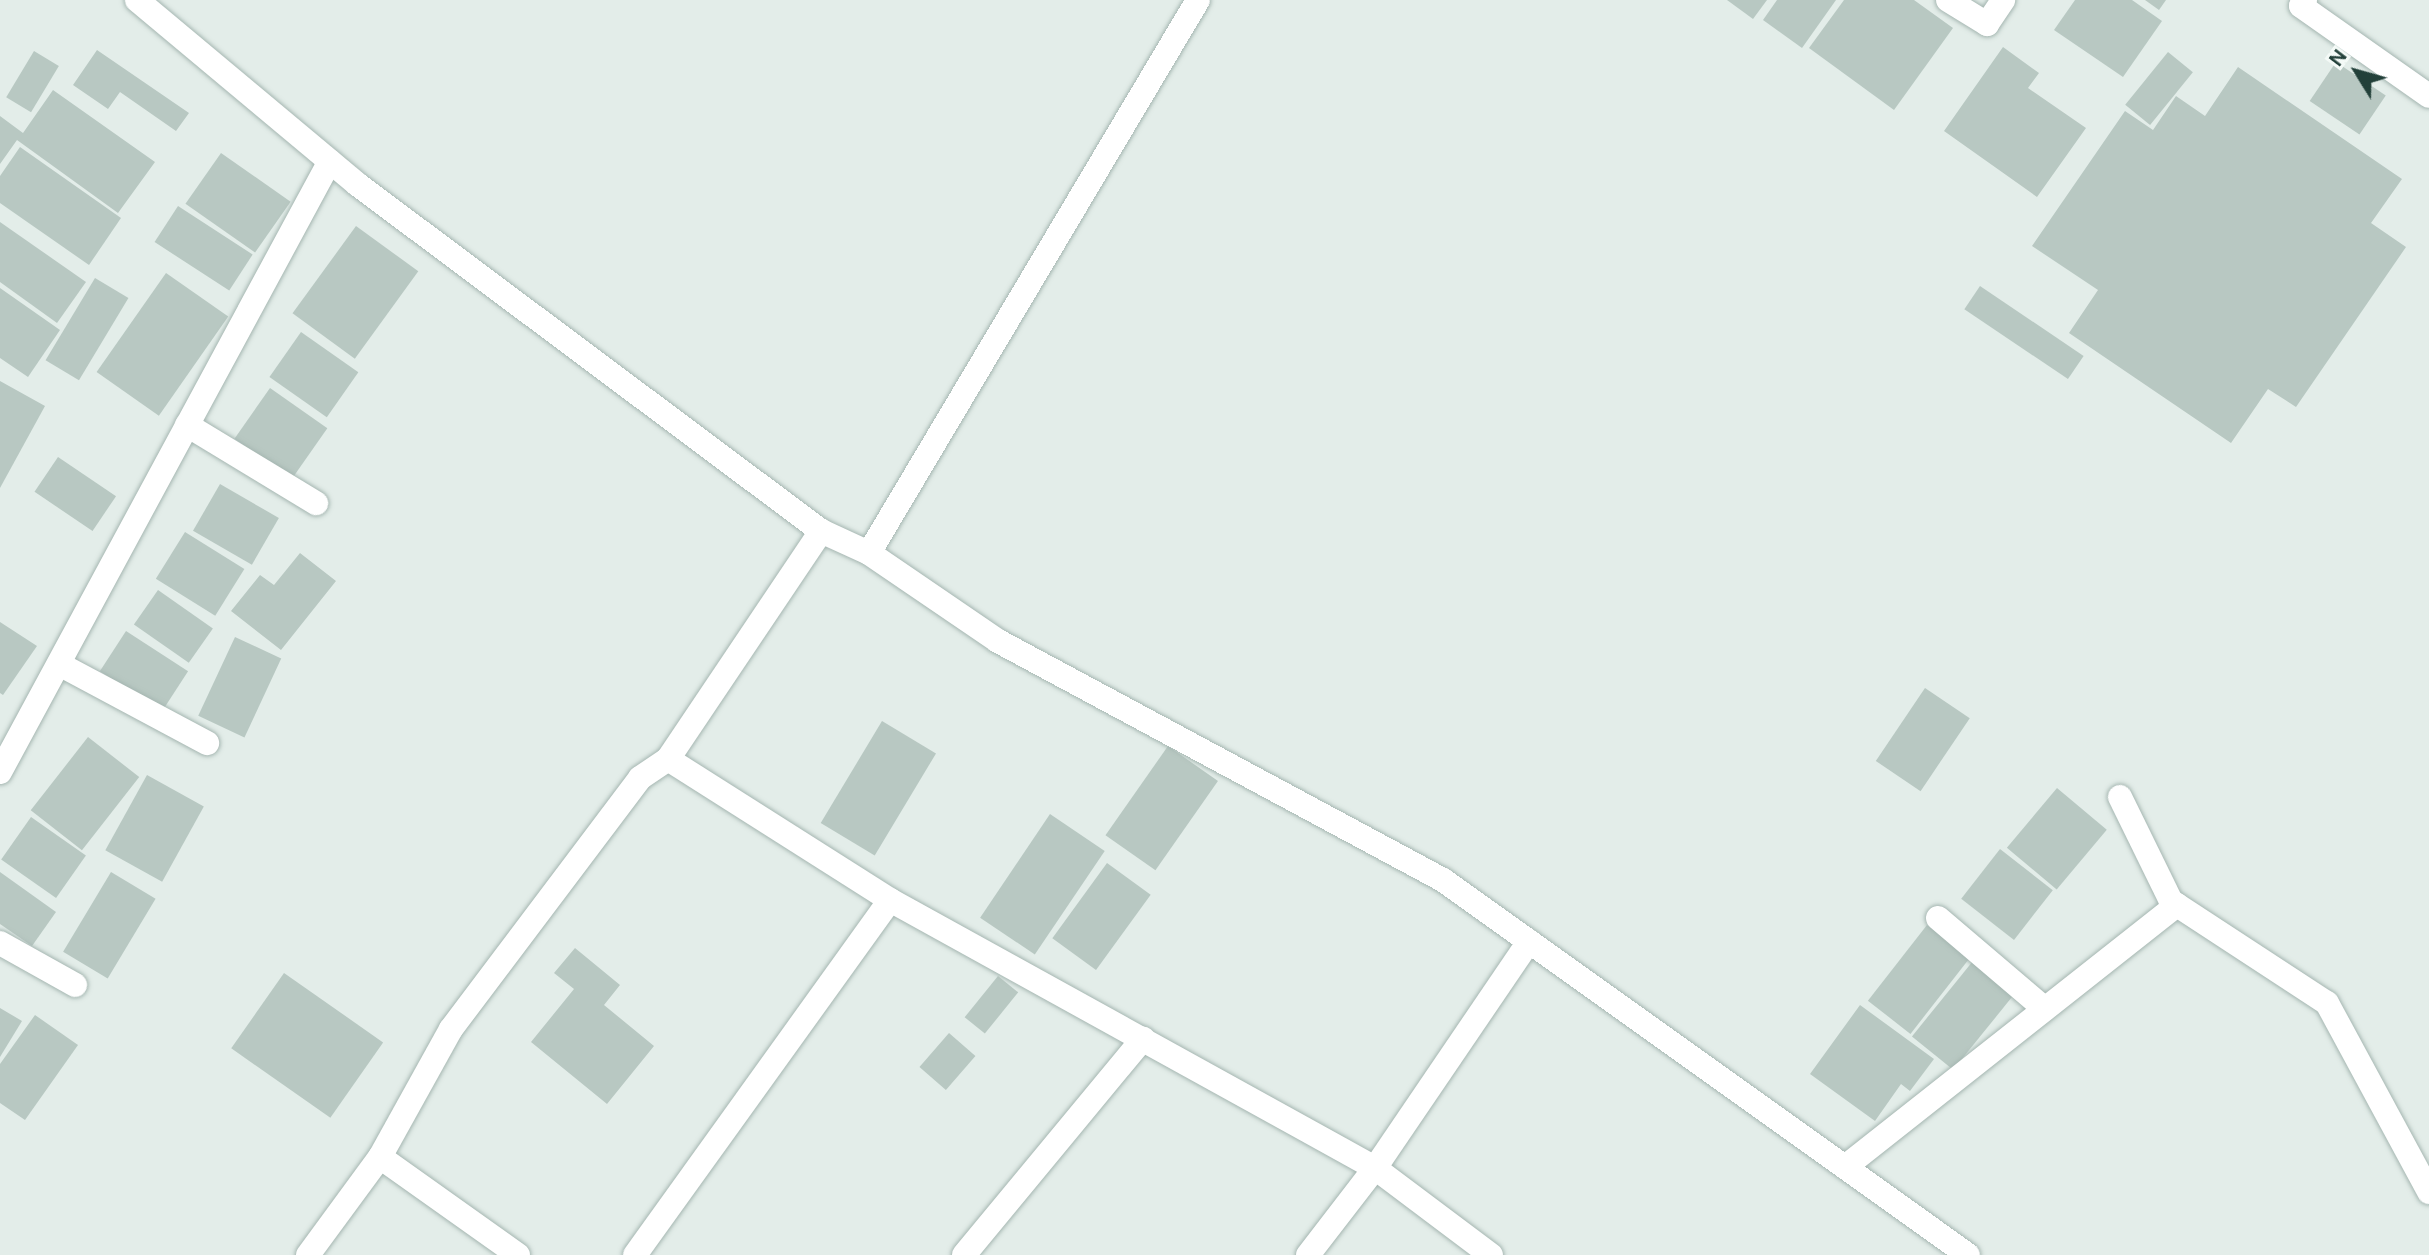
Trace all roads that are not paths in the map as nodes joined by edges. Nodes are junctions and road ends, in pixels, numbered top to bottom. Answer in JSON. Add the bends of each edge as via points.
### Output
{"nodes":[{"id":1,"x":137,"y":0,"type":"edge"},
{"id":2,"x":1198,"y":0,"type":"edge"},
{"id":3,"x":1948,"y":0,"type":"edge"},
{"id":4,"x":2003,"y":0,"type":"edge"},
{"id":5,"x":2305,"y":0,"type":"edge"},
{"id":6,"x":2429,"y":96,"type":"edge"},
{"id":7,"x":330,"y":161,"type":"junction"},
{"id":8,"x":187,"y":425,"type":"junction"},
{"id":9,"x":316,"y":503,"type":"dead end"},
{"id":10,"x":821,"y":531,"type":"junction"},
{"id":11,"x":869,"y":553,"type":"junction"},
{"id":12,"x":59,"y":664,"type":"junction"},
{"id":13,"x":207,"y":743,"type":"dead end"},
{"id":14,"x":668,"y":759,"type":"junction"},
{"id":15,"x":0,"y":772,"type":"edge"},
{"id":16,"x":2120,"y":797,"type":"dead end"},
{"id":17,"x":890,"y":900,"type":"junction"},
{"id":18,"x":2177,"y":905,"type":"junction"},
{"id":19,"x":1938,"y":918,"type":"dead end"},
{"id":20,"x":1529,"y":941,"type":"junction"},
{"id":21,"x":0,"y":943,"type":"edge"},
{"id":22,"x":75,"y":985,"type":"dead end"},
{"id":23,"x":2045,"y":1009,"type":"junction"},
{"id":24,"x":1143,"y":1039,"type":"junction"},
{"id":25,"x":380,"y":1157,"type":"junction"},
{"id":26,"x":1845,"y":1167,"type":"junction"},
{"id":27,"x":1375,"y":1168,"type":"junction"},
{"id":28,"x":2429,"y":1192,"type":"edge"},
{"id":29,"x":308,"y":1255,"type":"edge"},
{"id":30,"x":518,"y":1255,"type":"edge"},
{"id":31,"x":635,"y":1255,"type":"edge"},
{"id":32,"x":964,"y":1255,"type":"edge"},
{"id":33,"x":1308,"y":1255,"type":"edge"},
{"id":34,"x":1491,"y":1255,"type":"edge"},
{"id":35,"x":1968,"y":1255,"type":"edge"}],
"edges":[{"from":1,"to":7,"type":"street"},
{"from":2,"to":11,"type":"street"},
{"from":3,"to":4,"type":"street","via":[[1987,24]]},
{"from":5,"to":6,"type":"street","via":[[2301,6]]},
{"from":7,"to":8,"type":"street"},
{"from":7,"to":10,"type":"street"},
{"from":8,"to":9,"type":"street"},
{"from":8,"to":12,"type":"street"},
{"from":10,"to":11,"type":"street"},
{"from":10,"to":14,"type":"street"},
{"from":11,"to":20,"type":"street","via":[[998,641],[1443,880]]},
{"from":12,"to":13,"type":"street"},
{"from":12,"to":15,"type":"street"},
{"from":14,"to":17,"type":"street"},
{"from":14,"to":25,"type":"street","via":[[640,778],[451,1029]]},
{"from":16,"to":18,"type":"street"},
{"from":17,"to":24,"type":"street"},
{"from":17,"to":31,"type":"street"},
{"from":18,"to":23,"type":"street"},
{"from":18,"to":28,"type":"street","via":[[2327,1003]]},
{"from":19,"to":23,"type":"street"},
{"from":20,"to":26,"type":"street"},
{"from":20,"to":27,"type":"street"},
{"from":21,"to":22,"type":"street"},
{"from":23,"to":26,"type":"street"},
{"from":24,"to":27,"type":"street"},
{"from":24,"to":32,"type":"street"},
{"from":25,"to":29,"type":"street"},
{"from":25,"to":30,"type":"street"},
{"from":26,"to":35,"type":"street"},
{"from":27,"to":33,"type":"street"},
{"from":27,"to":34,"type":"street"}]}
